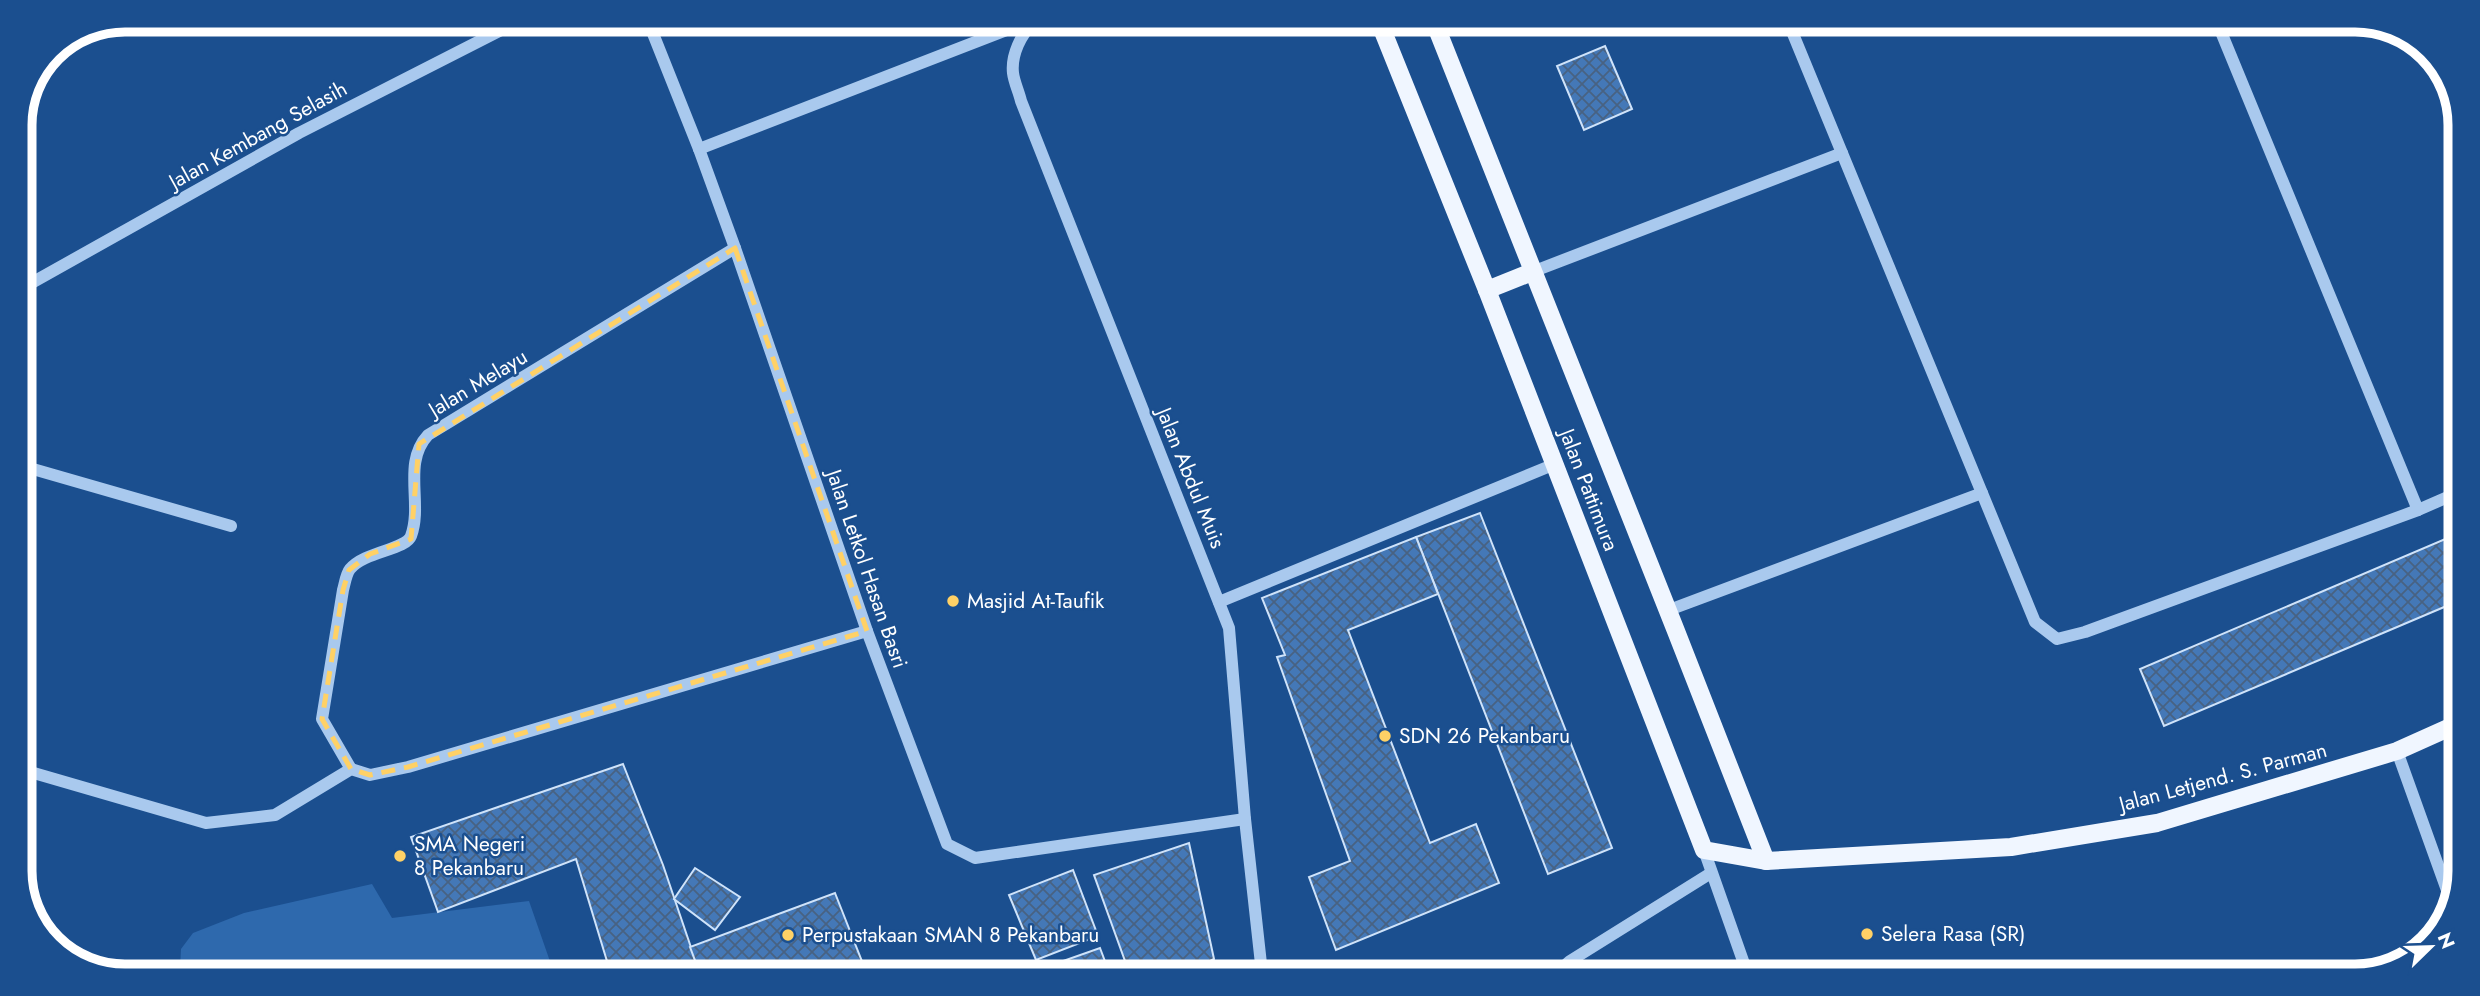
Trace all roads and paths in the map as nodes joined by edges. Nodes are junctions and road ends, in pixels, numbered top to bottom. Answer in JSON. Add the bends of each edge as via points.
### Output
{"nodes":[{"id":1,"x":497,"y":32,"type":"edge"},
{"id":2,"x":652,"y":32,"type":"edge"},
{"id":3,"x":1001,"y":32,"type":"edge"},
{"id":4,"x":1024,"y":32,"type":"edge"},
{"id":5,"x":1383,"y":32,"type":"edge"},
{"id":6,"x":1438,"y":32,"type":"edge"},
{"id":7,"x":1792,"y":32,"type":"edge"},
{"id":8,"x":2221,"y":32,"type":"edge"},
{"id":9,"x":699,"y":149,"type":"junction"},
{"id":10,"x":1842,"y":153,"type":"junction"},
{"id":11,"x":735,"y":248,"type":"junction"},
{"id":12,"x":1532,"y":272,"type":"junction"},
{"id":13,"x":32,"y":283,"type":"edge"},
{"id":14,"x":1487,"y":290,"type":"junction"},
{"id":15,"x":1555,"y":464,"type":"junction"},
{"id":16,"x":32,"y":470,"type":"edge"},
{"id":17,"x":1982,"y":493,"type":"junction"},
{"id":18,"x":2448,"y":498,"type":"edge"},
{"id":19,"x":2418,"y":510,"type":"junction"},
{"id":20,"x":231,"y":526,"type":"dead end"},
{"id":21,"x":1219,"y":602,"type":"junction"},
{"id":22,"x":1669,"y":610,"type":"junction"},
{"id":23,"x":867,"y":631,"type":"junction"},
{"id":24,"x":2448,"y":728,"type":"edge"},
{"id":25,"x":2397,"y":751,"type":"junction"},
{"id":26,"x":351,"y":769,"type":"junction"},
{"id":27,"x":32,"y":773,"type":"edge"},
{"id":28,"x":1245,"y":819,"type":"junction"},
{"id":29,"x":1704,"y":849,"type":"junction"},
{"id":30,"x":1766,"y":861,"type":"junction"},
{"id":31,"x":1712,"y":873,"type":"junction"},
{"id":32,"x":2447,"y":890,"type":"edge"},
{"id":33,"x":1261,"y":964,"type":"edge"},
{"id":34,"x":1567,"y":964,"type":"edge"},
{"id":35,"x":1744,"y":964,"type":"edge"}],
"edges":[{"from":1,"to":13,"type":"street","name":"Jalan Kembang Selasih","via":[[299,133]]},
{"from":2,"to":9,"type":"street","name":"Jalan Letkol Hasan Basri"},
{"from":3,"to":9,"type":"street"},
{"from":4,"to":21,"type":"street","name":"Jalan Abdul Muis","via":[[1016,49],[1013,73],[1021,101]]},
{"from":5,"to":14,"type":"main road","name":"Jalan Pattimura"},
{"from":6,"to":12,"type":"main road","name":"Jalan Pattimura"},
{"from":7,"to":10,"type":"street"},
{"from":8,"to":19,"type":"street"},
{"from":9,"to":11,"type":"street","name":"Jalan Letkol Hasan Basri"},
{"from":10,"to":12,"type":"street"},
{"from":10,"to":17,"type":"street"},
{"from":11,"to":23,"type":"street","name":"Jalan Letkol Hasan Basri"},
{"from":11,"to":26,"type":"street","name":"Jalan Melayu","via":[[419,444],[411,539],[370,554],[349,570],[343,590],[322,719]]},
{"from":12,"to":14,"type":"main road"},
{"from":12,"to":22,"type":"main road","name":"Jalan Pattimura"},
{"from":14,"to":15,"type":"main road","name":"Jalan Pattimura"},
{"from":15,"to":21,"type":"street"},
{"from":15,"to":29,"type":"main road","name":"Jalan Pattimura"},
{"from":16,"to":20,"type":"street"},
{"from":17,"to":19,"type":"street","via":[[2035,622],[2057,639]]},
{"from":17,"to":22,"type":"street"},
{"from":18,"to":19,"type":"street"},
{"from":21,"to":28,"type":"street","name":"Jalan Abdul Muis","via":[[1229,628]]},
{"from":22,"to":30,"type":"main road","name":"Jalan Pattimura"},
{"from":23,"to":26,"type":"street","via":[[408,767],[370,775]]},
{"from":23,"to":28,"type":"street","name":"Jalan Letkol Hasan Basri","via":[[947,844],[975,858]]},
{"from":24,"to":25,"type":"main road","name":"Jalan Letjend. S. Parman"},
{"from":25,"to":30,"type":"main road","name":"Jalan Letjend. S. Parman","via":[[2157,823],[2011,847]]},
{"from":25,"to":32,"type":"street"},
{"from":26,"to":27,"type":"street","via":[[275,815],[206,823]]},
{"from":28,"to":33,"type":"street","name":"Jalan Abdul Muis"},
{"from":29,"to":30,"type":"main road","name":"Jalan Letjend. S. Parman"},
{"from":29,"to":31,"type":"street","name":"Jalan Pattimura"},
{"from":31,"to":34,"type":"street"},
{"from":31,"to":35,"type":"street","name":"Jalan Pattimura"}]}
